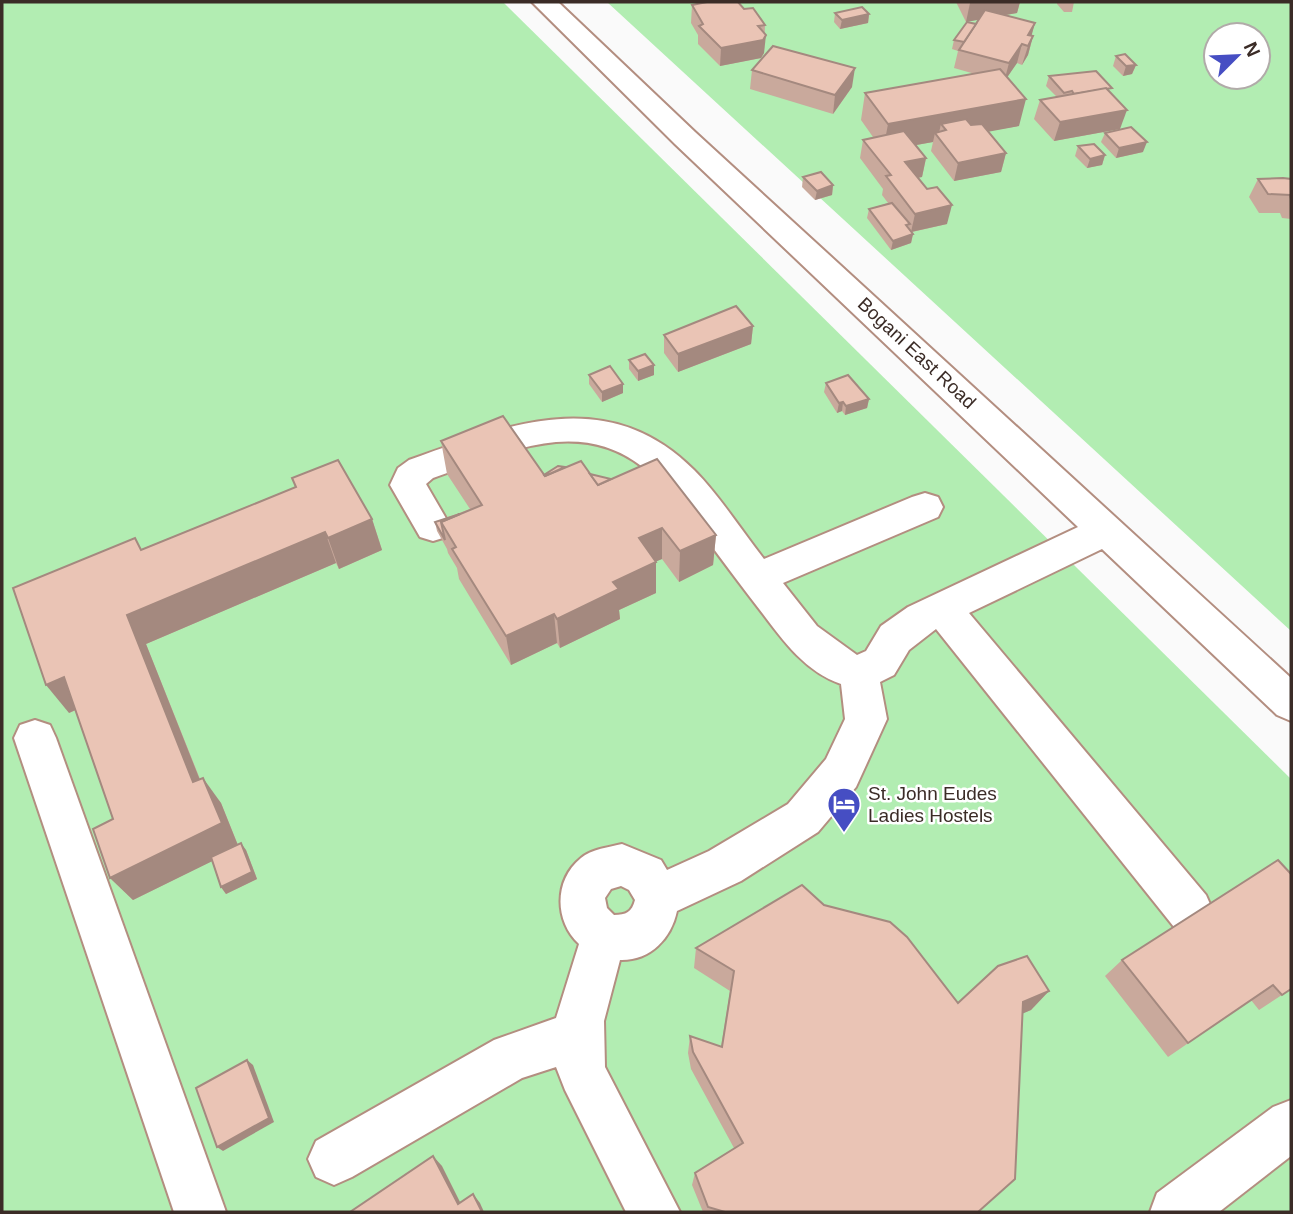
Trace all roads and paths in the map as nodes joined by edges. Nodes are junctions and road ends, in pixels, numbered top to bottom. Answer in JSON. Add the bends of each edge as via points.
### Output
{"nodes":[{"id":1,"x":544,"y":2,"type":"edge"},
{"id":2,"x":925,"y":507,"type":"dead end"},
{"id":3,"x":433,"y":527,"type":"edge"},
{"id":4,"x":1107,"y":530,"type":"junction"},
{"id":5,"x":757,"y":578,"type":"junction"},
{"id":6,"x":942,"y":609,"type":"junction"},
{"id":7,"x":859,"y":673,"type":"junction"},
{"id":8,"x":1291,"y":703,"type":"edge"},
{"id":9,"x":36,"y":738,"type":"dead end"},
{"id":10,"x":658,"y":897,"type":"junction"},
{"id":11,"x":1190,"y":911,"type":"dead end"},
{"id":12,"x":604,"y":937,"type":"junction"},
{"id":13,"x":577,"y":1036,"type":"junction"},
{"id":14,"x":1291,"y":1125,"type":"edge"},
{"id":15,"x":334,"y":1159,"type":"dead end"},
{"id":16,"x":200,"y":1212,"type":"edge"},
{"id":17,"x":654,"y":1212,"type":"edge"},
{"id":18,"x":1176,"y":1212,"type":"edge"}],
"edges":[{"from":1,"to":4,"type":"street","name":"Bogani East Road"},
{"from":2,"to":5,"type":"street"},
{"from":3,"to":5,"type":"street","via":[[408,485],[421,469],[528,432],[559,427],[589,430],[632,443],[666,464]]},
{"from":4,"to":6,"type":"street"},
{"from":4,"to":8,"type":"street","name":"Bogani East Road"},
{"from":5,"to":7,"type":"street","via":[[803,638],[842,668]]},
{"from":6,"to":7,"type":"street","via":[[894,638],[880,663]]},
{"from":6,"to":11,"type":"street"},
{"from":7,"to":10,"type":"street","via":[[866,719],[841,774],[803,818],[724,866]]},
{"from":9,"to":16,"type":"street"},
{"from":10,"to":12,"type":"street","via":[[652,922],[631,938]]},
{"from":10,"to":12,"type":"street","via":[[645,875],[622,865],[597,872],[582,893],[584,919]]},
{"from":12,"to":13,"type":"street"},
{"from":13,"to":15,"type":"street","via":[[511,1057]]},
{"from":13,"to":17,"type":"street","via":[[582,1073]]},
{"from":14,"to":18,"type":"street"}]}
